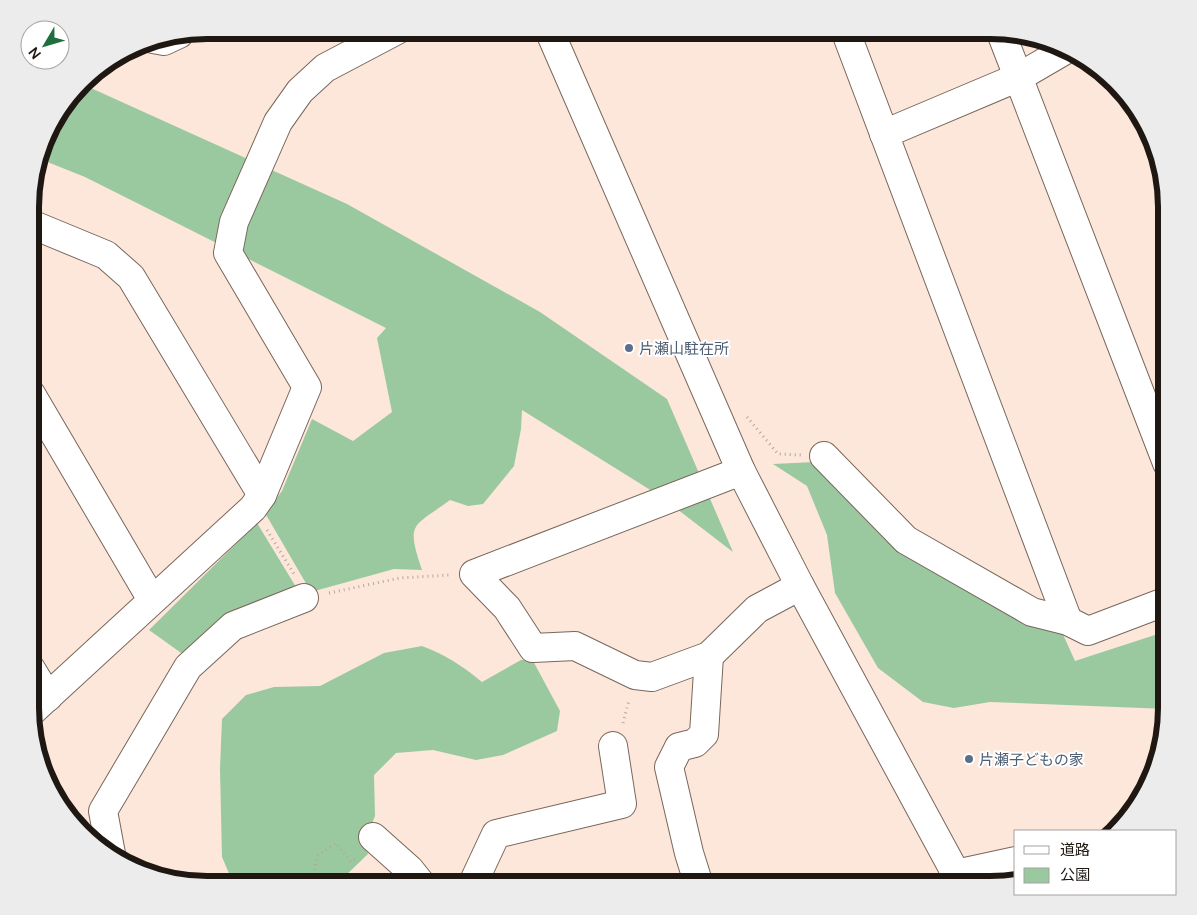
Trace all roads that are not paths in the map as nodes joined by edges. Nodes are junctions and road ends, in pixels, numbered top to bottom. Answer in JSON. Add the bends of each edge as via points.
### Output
{"nodes":[{"id":1,"x":380,"y":39,"type":"edge"},
{"id":2,"x":553,"y":39,"type":"edge"},
{"id":3,"x":848,"y":39,"type":"edge"},
{"id":4,"x":1004,"y":39,"type":"edge"},
{"id":5,"x":1059,"y":54,"type":"edge"},
{"id":6,"x":1019,"y":77,"type":"junction"},
{"id":7,"x":884,"y":134,"type":"junction"},
{"id":8,"x":39,"y":227,"type":"edge"},
{"id":9,"x":39,"y":408,"type":"edge"},
{"id":10,"x":1158,"y":440,"type":"edge"},
{"id":11,"x":824,"y":456,"type":"road end"},
{"id":12,"x":741,"y":471,"type":"junction"},
{"id":13,"x":258,"y":502,"type":"junction"},
{"id":14,"x":800,"y":586,"type":"junction"},
{"id":15,"x":304,"y":598,"type":"road end"},
{"id":16,"x":152,"y":600,"type":"junction"},
{"id":17,"x":1158,"y":604,"type":"edge"},
{"id":18,"x":1068,"y":621,"type":"junction"},
{"id":19,"x":709,"y":656,"type":"junction"},
{"id":20,"x":39,"y":705,"type":"edge"},
{"id":21,"x":613,"y":746,"type":"dead end"},
{"id":22,"x":372,"y":837,"type":"dead end"},
{"id":23,"x":110,"y":845,"type":"edge"},
{"id":24,"x":1014,"y":862,"type":"edge"},
{"id":25,"x":415,"y":876,"type":"edge"},
{"id":26,"x":476,"y":876,"type":"edge"},
{"id":27,"x":696,"y":876,"type":"edge"},
{"id":28,"x":957,"y":876,"type":"edge"},
{"id":29,"x":971,"y":876,"type":"edge"}],
"edges":[{"from":1,"to":13,"type":"street","via":[[325,68],[300,91],[278,122],[234,222],[228,253],[307,388]]},
{"from":2,"to":12,"type":"street"},
{"from":3,"to":7,"type":"street"},
{"from":4,"to":6,"type":"street"},
{"from":5,"to":6,"type":"street"},
{"from":6,"to":7,"type":"street"},
{"from":6,"to":10,"type":"street"},
{"from":7,"to":18,"type":"street"},
{"from":8,"to":13,"type":"street","via":[[106,255],[131,277]]},
{"from":9,"to":16,"type":"street"},
{"from":11,"to":18,"type":"street","via":[[906,540],[1032,612]]},
{"from":12,"to":14,"type":"street"},
{"from":12,"to":19,"type":"street","via":[[474,574],[507,608],[533,648],[575,646],[635,675],[652,677]]},
{"from":13,"to":16,"type":"street"},
{"from":14,"to":19,"type":"street","via":[[757,609]]},
{"from":14,"to":28,"type":"street"},
{"from":15,"to":23,"type":"street","via":[[233,626],[188,667],[104,811]]},
{"from":16,"to":20,"type":"street"},
{"from":17,"to":18,"type":"street","via":[[1088,631]]},
{"from":19,"to":27,"type":"street","via":[[704,734],[695,743],[679,747],[669,767]]},
{"from":21,"to":26,"type":"street","via":[[622,804],[496,834]]},
{"from":22,"to":25,"type":"street"},
{"from":24,"to":29,"type":"street"}]}
